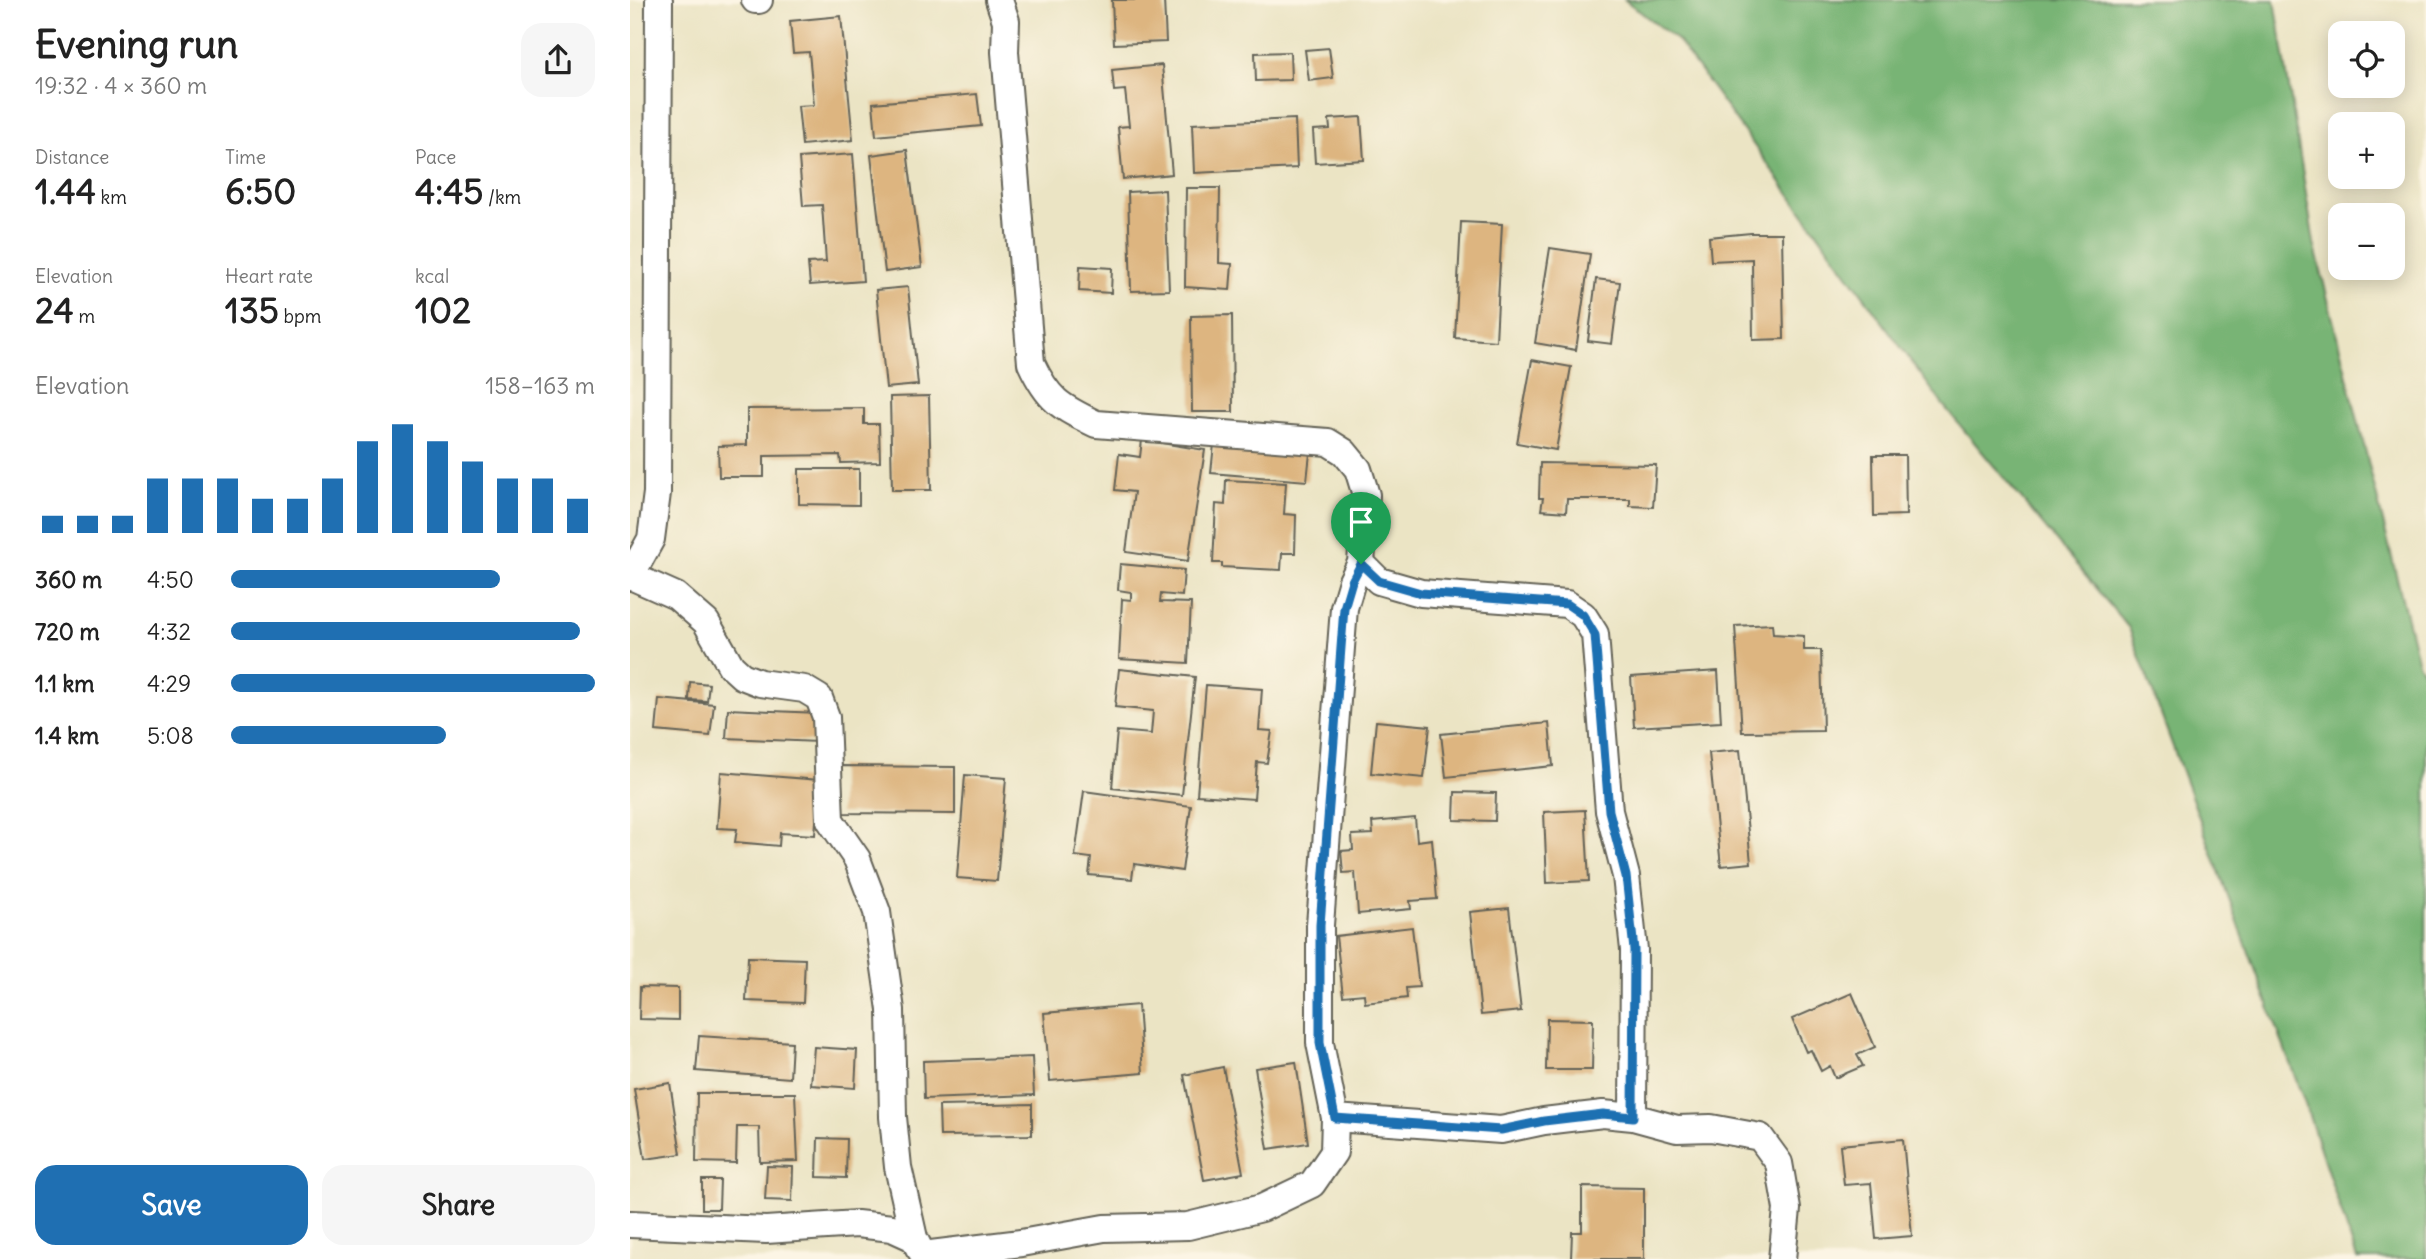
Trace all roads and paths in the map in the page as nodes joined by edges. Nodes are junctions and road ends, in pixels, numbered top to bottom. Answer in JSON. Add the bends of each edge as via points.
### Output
{"nodes":[{"id":1,"x":659,"y":0,"type":"edge"},
{"id":2,"x":999,"y":0,"type":"edge"},
{"id":3,"x":1361,"y":564,"type":"junction"},
{"id":4,"x":631,"y":577,"type":"edge"},
{"id":5,"x":1633,"y":1117,"type":"junction"},
{"id":6,"x":1335,"y":1118,"type":"junction"},
{"id":7,"x":630,"y":1224,"type":"edge"},
{"id":8,"x":921,"y":1251,"type":"edge"},
{"id":9,"x":1782,"y":1259,"type":"edge"}],
"edges":[{"from":1,"to":4,"type":"street","via":[[657,493],[652,539]]},
{"from":2,"to":3,"type":"street","via":[[1006,21],[1031,363],[1042,387],[1064,409],[1096,424],[1328,442],[1358,469],[1366,495]]},
{"from":3,"to":5,"type":"street","via":[[1379,581],[1421,593],[1567,604],[1583,615],[1595,635],[1609,811],[1626,876],[1634,950]]},
{"from":3,"to":6,"type":"street","via":[[1344,608],[1320,925],[1320,1043]]},
{"from":4,"to":8,"type":"street","via":[[676,596],[706,622],[731,666],[743,676],[804,689],[819,698],[826,717],[830,820],[857,859],[877,912],[891,1010],[898,1167]]},
{"from":5,"to":6,"type":"street","via":[[1603,1114],[1501,1130]]},
{"from":5,"to":9,"type":"street","via":[[1677,1129],[1711,1128],[1759,1137],[1779,1163],[1787,1209]]},
{"from":6,"to":8,"type":"street","via":[[1334,1152],[1312,1184],[1262,1208],[1188,1226],[1104,1228],[1021,1243]]},
{"from":7,"to":8,"type":"street","via":[[766,1230],[857,1224],[892,1228]]}]}
